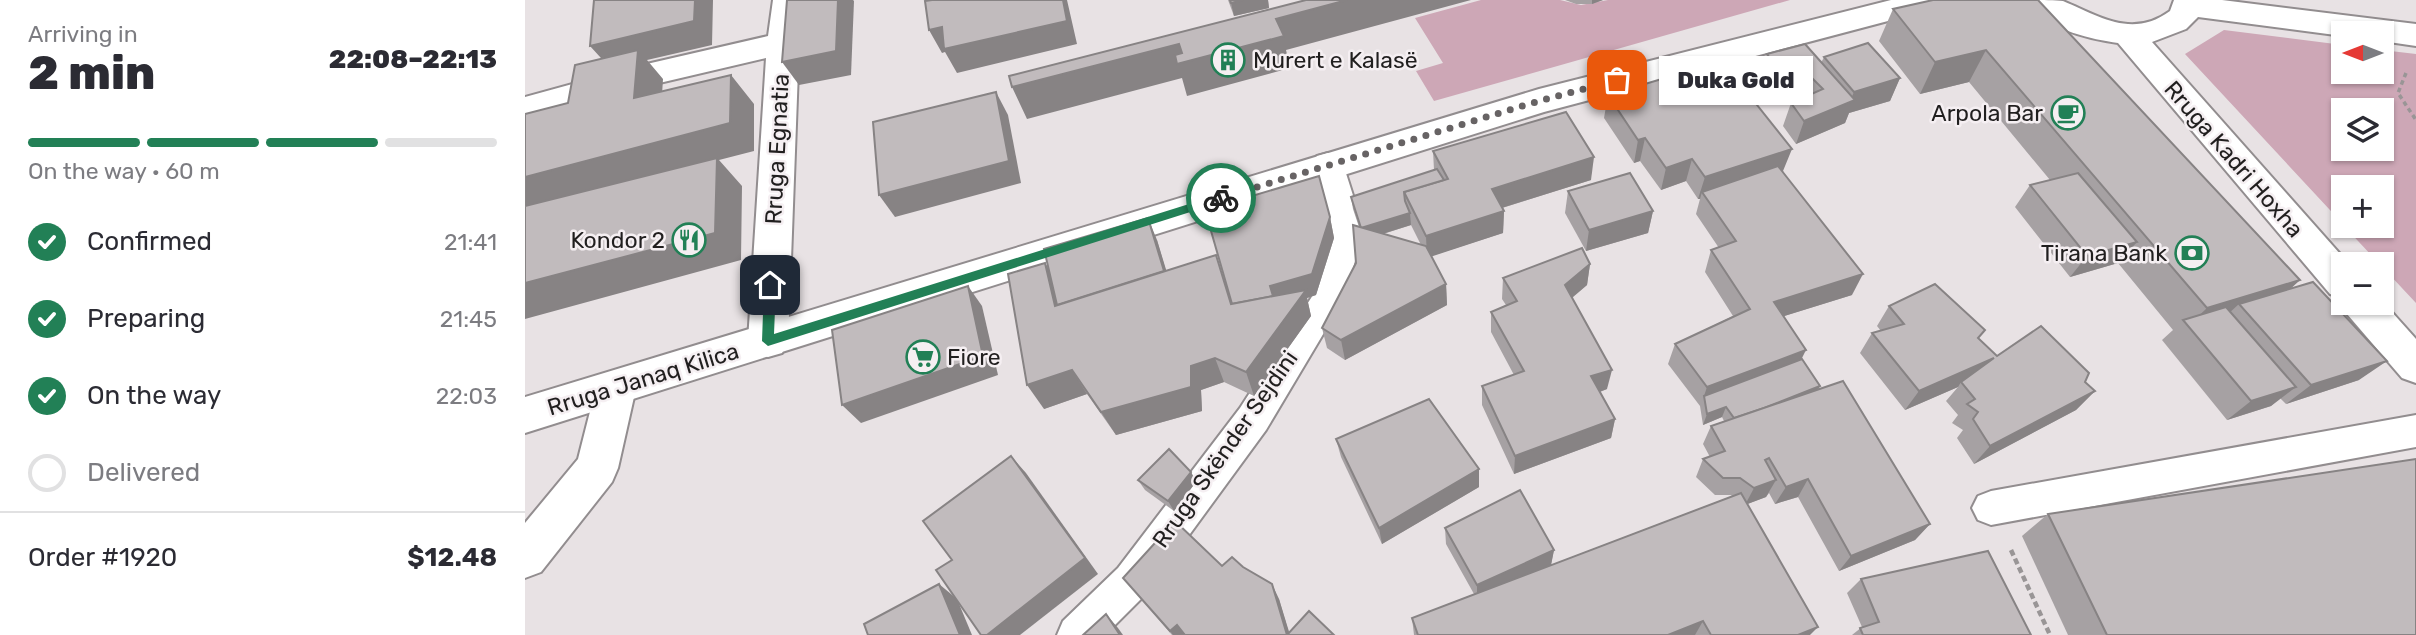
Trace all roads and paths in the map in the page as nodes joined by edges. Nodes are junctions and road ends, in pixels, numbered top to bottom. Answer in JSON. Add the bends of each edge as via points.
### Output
{"nodes":[{"id":1,"x":788,"y":0,"type":"edge"},
{"id":2,"x":1930,"y":0,"type":"edge"},
{"id":3,"x":2033,"y":2,"type":"edge"},
{"id":4,"x":2189,"y":3,"type":"edge"},
{"id":5,"x":2127,"y":33,"type":"junction"},
{"id":6,"x":2416,"y":35,"type":"edge"},
{"id":7,"x":783,"y":43,"type":"junction"},
{"id":8,"x":2409,"y":66,"type":"dead end"},
{"id":9,"x":525,"y":109,"type":"edge"},
{"id":10,"x":2416,"y":120,"type":"edge"},
{"id":11,"x":1328,"y":164,"type":"junction"},
{"id":12,"x":2331,"y":269,"type":"edge"},
{"id":13,"x":2371,"y":315,"type":"edge"},
{"id":14,"x":768,"y":341,"type":"junction"},
{"id":15,"x":2416,"y":366,"type":"edge"},
{"id":16,"x":616,"y":388,"type":"junction"},
{"id":17,"x":525,"y":415,"type":"edge"},
{"id":18,"x":2416,"y":430,"type":"edge"},
{"id":19,"x":1991,"y":508,"type":"joint"},
{"id":20,"x":525,"y":558,"type":"edge"},
{"id":21,"x":1077,"y":635,"type":"edge"},
{"id":22,"x":2050,"y":635,"type":"edge"}],
"edges":[{"from":1,"to":7,"type":"street","name":"Rruga Egnatia"},
{"from":2,"to":11,"type":"street","name":"Rruga Janaq Kilica","via":[[1539,101]]},
{"from":3,"to":5,"type":"street","via":[[2101,30]]},
{"from":4,"to":5,"type":"street","via":[[2181,18],[2167,27]]},
{"from":4,"to":6,"type":"street"},
{"from":5,"to":12,"type":"street","name":"Rruga Kadri Hoxha"},
{"from":7,"to":9,"type":"street"},
{"from":7,"to":14,"type":"street","name":"Rruga Egnatia"},
{"from":8,"to":10,"type":"path","via":[[2398,93]]},
{"from":11,"to":14,"type":"street","name":"Rruga Janaq Kilica"},
{"from":11,"to":21,"type":"lane","name":"Rruga Skënder Sejdini","via":[[1348,230],[1328,299],[1253,419],[1132,581]]},
{"from":13,"to":15,"type":"street"},
{"from":14,"to":16,"type":"street","name":"Rruga Janaq Kilica"},
{"from":16,"to":17,"type":"street","name":"Rruga Janaq Kilica"},
{"from":16,"to":20,"type":"street","via":[[597,468]]},
{"from":18,"to":19,"type":"lane"},
{"from":19,"to":22,"type":"path"}]}
